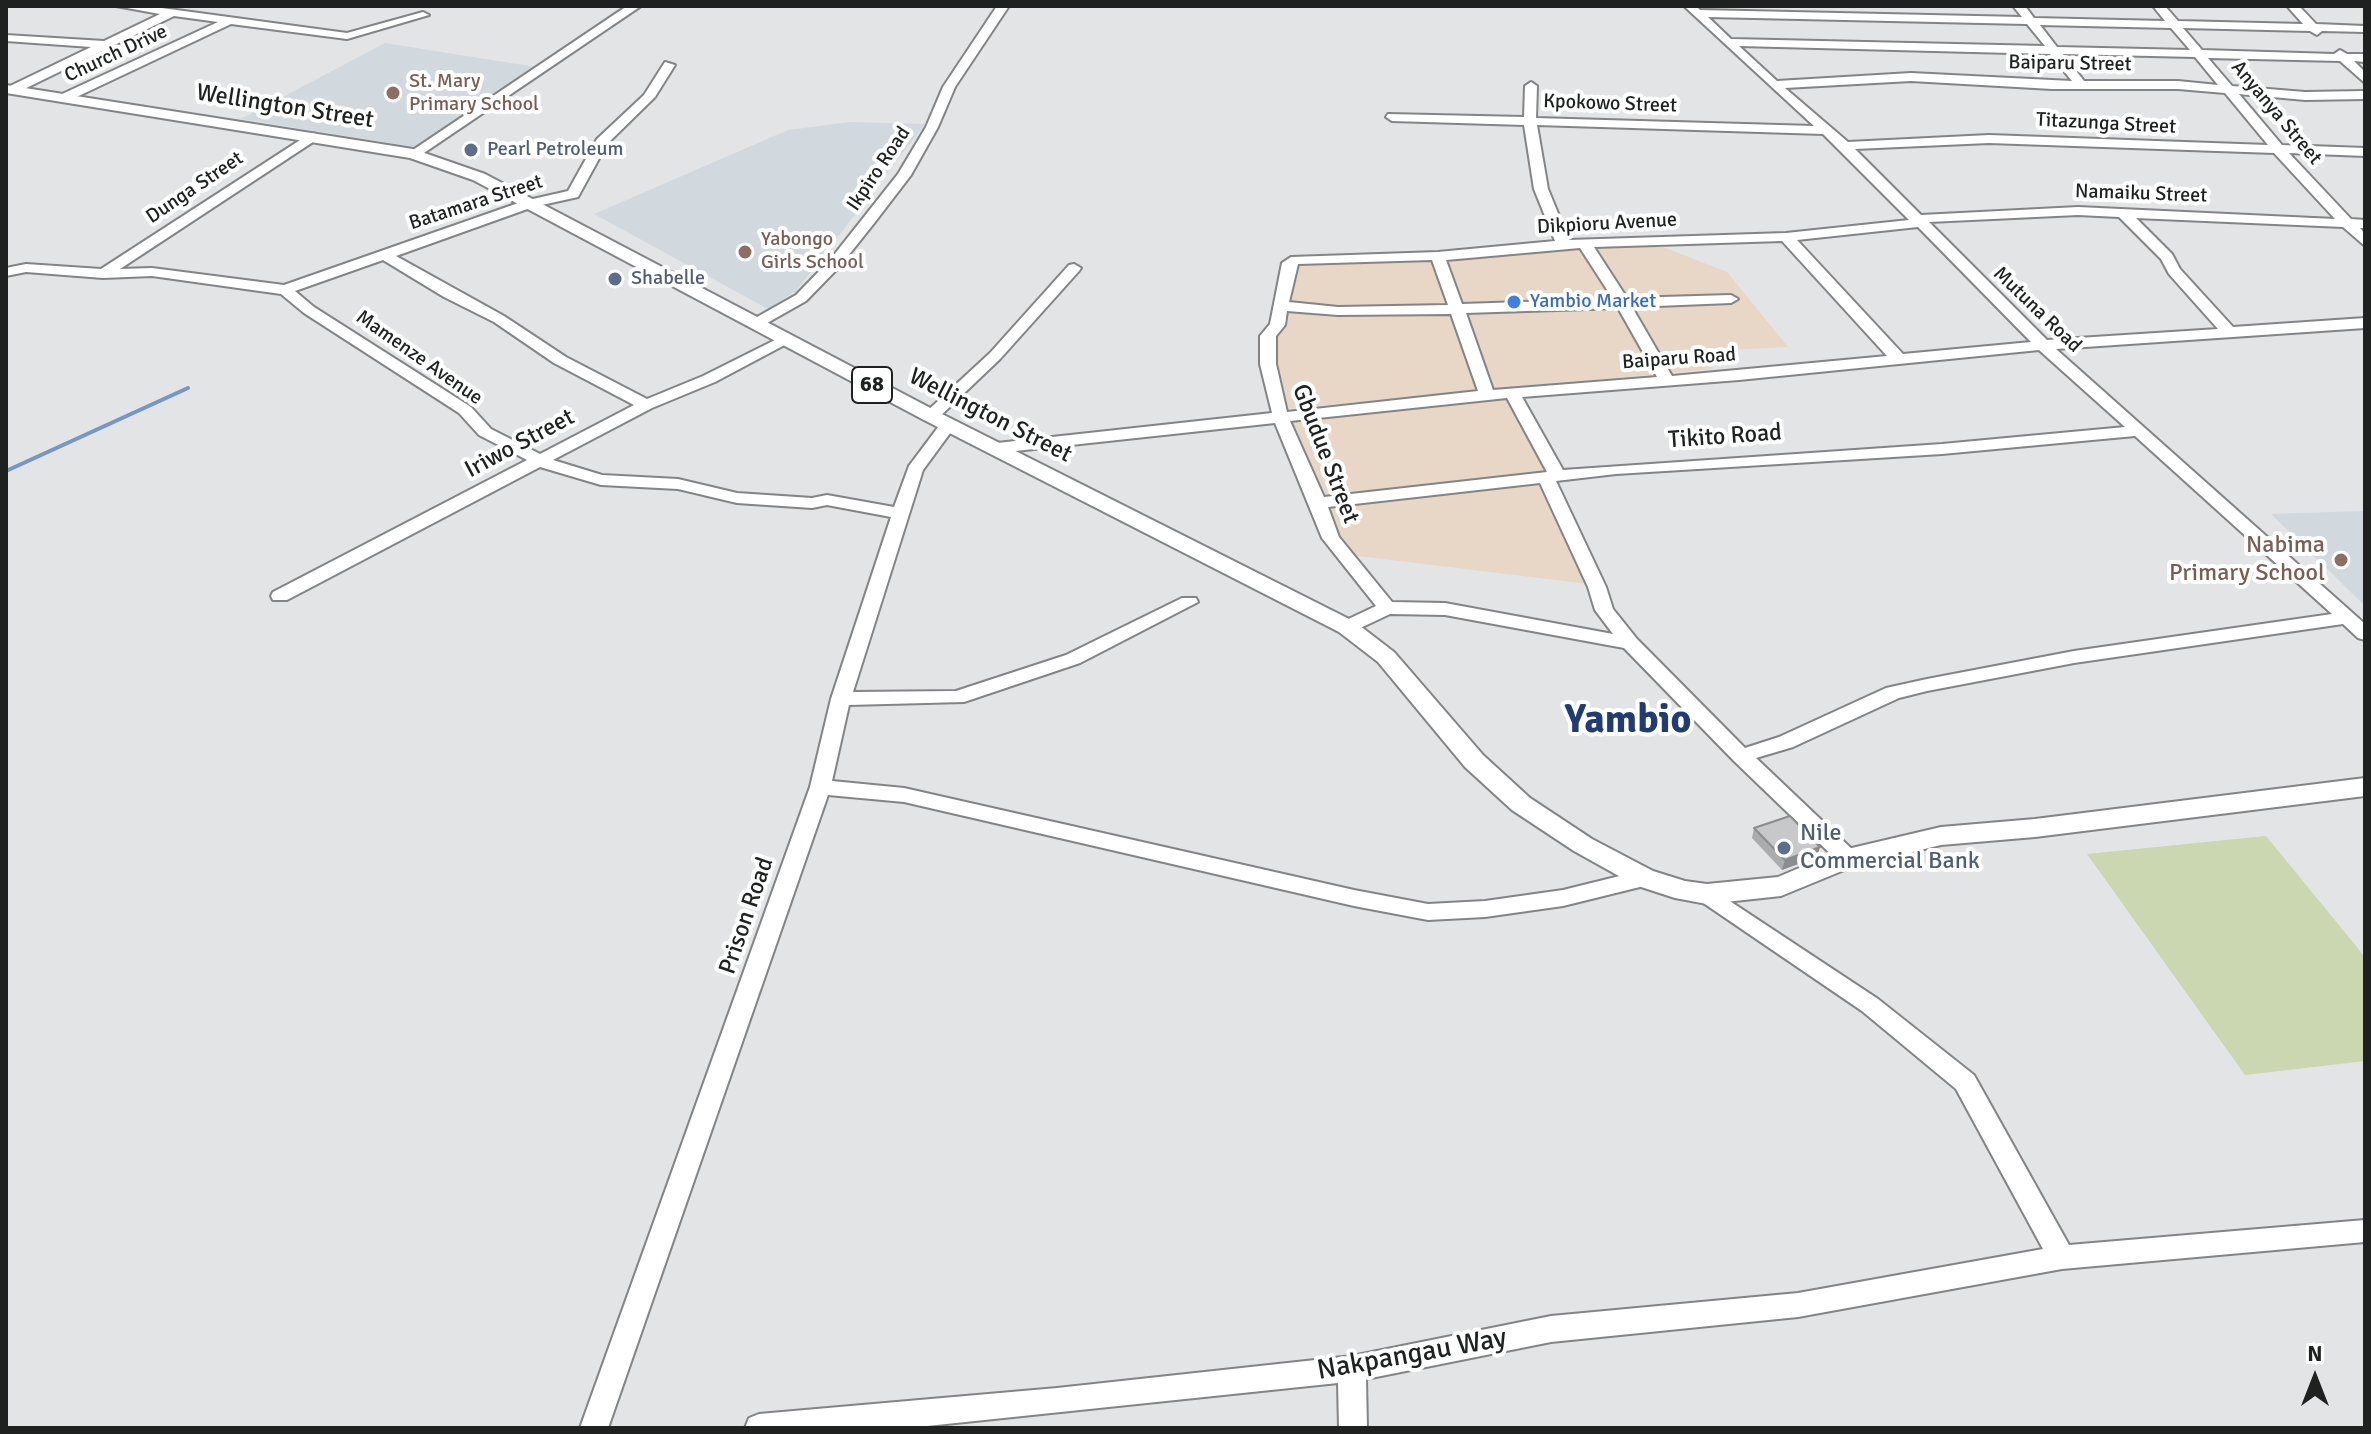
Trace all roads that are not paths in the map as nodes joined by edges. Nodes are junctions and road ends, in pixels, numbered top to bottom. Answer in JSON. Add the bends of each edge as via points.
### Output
{"nodes":[{"id":1,"x":122,"y":6,"type":"edge"},
{"id":2,"x":184,"y":6,"type":"edge"},
{"id":3,"x":635,"y":6,"type":"edge"},
{"id":4,"x":1003,"y":6,"type":"edge"},
{"id":5,"x":1887,"y":6,"type":"edge"},
{"id":6,"x":2019,"y":6,"type":"edge"},
{"id":7,"x":2159,"y":6,"type":"edge"},
{"id":8,"x":2293,"y":6,"type":"edge"},
{"id":9,"x":1694,"y":10,"type":"edge"},
{"id":10,"x":169,"y":14,"type":"junction"},
{"id":11,"x":423,"y":15,"type":"dead end"},
{"id":12,"x":227,"y":22,"type":"junction"},
{"id":13,"x":2031,"y":22,"type":"junction"},
{"id":14,"x":2175,"y":24,"type":"junction"},
{"id":15,"x":2313,"y":28,"type":"junction"},
{"id":16,"x":2365,"y":29,"type":"edge"},
{"id":17,"x":1903,"y":33,"type":"junction"},
{"id":18,"x":6,"y":38,"type":"edge"},
{"id":19,"x":2323,"y":38,"type":"dead end"},
{"id":20,"x":1727,"y":42,"type":"junction"},
{"id":21,"x":107,"y":45,"type":"junction"},
{"id":22,"x":2333,"y":48,"type":"dead end"},
{"id":23,"x":2051,"y":50,"type":"junction"},
{"id":24,"x":2200,"y":54,"type":"junction"},
{"id":25,"x":2344,"y":58,"type":"junction"},
{"id":26,"x":2365,"y":58,"type":"edge"},
{"id":27,"x":669,"y":65,"type":"dead end"},
{"id":28,"x":1851,"y":79,"type":"junction"},
{"id":29,"x":2365,"y":79,"type":"edge"},
{"id":30,"x":1775,"y":85,"type":"junction"},
{"id":31,"x":2081,"y":85,"type":"junction"},
{"id":32,"x":1531,"y":86,"type":"dead end"},
{"id":33,"x":2231,"y":89,"type":"junction"},
{"id":34,"x":9,"y":90,"type":"edge"},
{"id":35,"x":2365,"y":95,"type":"edge"},
{"id":36,"x":64,"y":98,"type":"junction"},
{"id":37,"x":1392,"y":117,"type":"dead end"},
{"id":38,"x":1530,"y":121,"type":"junction"},
{"id":39,"x":1827,"y":130,"type":"junction"},
{"id":40,"x":311,"y":137,"type":"junction"},
{"id":41,"x":1845,"y":146,"type":"junction"},
{"id":42,"x":2279,"y":150,"type":"junction"},
{"id":43,"x":2365,"y":152,"type":"edge"},
{"id":44,"x":413,"y":154,"type":"junction"},
{"id":45,"x":529,"y":204,"type":"junction"},
{"id":46,"x":2122,"y":212,"type":"junction"},
{"id":47,"x":1918,"y":221,"type":"junction"},
{"id":48,"x":2345,"y":224,"type":"junction"},
{"id":49,"x":2365,"y":224,"type":"edge"},
{"id":50,"x":1786,"y":237,"type":"junction"},
{"id":51,"x":2365,"y":242,"type":"edge"},
{"id":52,"x":1584,"y":243,"type":"junction"},
{"id":53,"x":1564,"y":245,"type":"junction"},
{"id":54,"x":384,"y":255,"type":"junction"},
{"id":55,"x":1438,"y":256,"type":"junction"},
{"id":56,"x":1296,"y":260,"type":"joint"},
{"id":57,"x":1074,"y":268,"type":"dead end"},
{"id":58,"x":6,"y":272,"type":"edge"},
{"id":59,"x":103,"y":274,"type":"junction"},
{"id":60,"x":285,"y":290,"type":"junction"},
{"id":61,"x":1731,"y":299,"type":"dead end"},
{"id":62,"x":1623,"y":305,"type":"junction"},
{"id":63,"x":1279,"y":306,"type":"junction"},
{"id":64,"x":1456,"y":309,"type":"junction"},
{"id":65,"x":2365,"y":323,"type":"edge"},
{"id":66,"x":755,"y":324,"type":"junction"},
{"id":67,"x":2229,"y":332,"type":"junction"},
{"id":68,"x":786,"y":340,"type":"junction"},
{"id":69,"x":2043,"y":345,"type":"junction"},
{"id":70,"x":1898,"y":358,"type":"junction"},
{"id":71,"x":1667,"y":380,"type":"junction"},
{"id":72,"x":1512,"y":393,"type":"junction"},
{"id":73,"x":1487,"y":395,"type":"junction"},
{"id":74,"x":646,"y":405,"type":"junction"},
{"id":75,"x":1281,"y":419,"type":"junction"},
{"id":76,"x":939,"y":420,"type":"junction"},
{"id":77,"x":2139,"y":431,"type":"junction"},
{"id":78,"x":997,"y":448,"type":"junction"},
{"id":79,"x":540,"y":459,"type":"junction"},
{"id":80,"x":1552,"y":476,"type":"junction"},
{"id":81,"x":1315,"y":503,"type":"junction"},
{"id":82,"x":900,"y":513,"type":"junction"},
{"id":83,"x":280,"y":596,"type":"dead end"},
{"id":84,"x":1189,"y":602,"type":"dead end"},
{"id":85,"x":1387,"y":608,"type":"junction"},
{"id":86,"x":2347,"y":618,"type":"junction"},
{"id":87,"x":1347,"y":627,"type":"junction"},
{"id":88,"x":2365,"y":634,"type":"edge"},
{"id":89,"x":1630,"y":643,"type":"junction"},
{"id":90,"x":841,"y":699,"type":"junction"},
{"id":91,"x":1741,"y":756,"type":"junction"},
{"id":92,"x":820,"y":787,"type":"junction"},
{"id":93,"x":2365,"y":787,"type":"edge"},
{"id":94,"x":1848,"y":858,"type":"junction"},
{"id":95,"x":1644,"y":878,"type":"junction"},
{"id":96,"x":1707,"y":894,"type":"junction"},
{"id":97,"x":2365,"y":1231,"type":"edge"},
{"id":98,"x":2062,"y":1257,"type":"junction"},
{"id":99,"x":1352,"y":1369,"type":"junction"},
{"id":100,"x":594,"y":1428,"type":"edge"},
{"id":101,"x":759,"y":1428,"type":"edge"},
{"id":102,"x":1353,"y":1428,"type":"edge"}],
"edges":[{"from":1,"to":10,"type":"street"},
{"from":2,"to":10,"type":"street"},
{"from":3,"to":44,"type":"street"},
{"from":4,"to":66,"type":"street","name":"Ikpiro Road","via":[[949,87],[904,175],[870,219],[801,298]]},
{"from":5,"to":17,"type":"street"},
{"from":6,"to":13,"type":"street"},
{"from":7,"to":14,"type":"street","name":"Anyanya Street"},
{"from":8,"to":15,"type":"street"},
{"from":9,"to":17,"type":"street"},
{"from":9,"to":20,"type":"street","name":"Mutuna Road"},
{"from":10,"to":12,"type":"street"},
{"from":10,"to":21,"type":"street"},
{"from":11,"to":12,"type":"street","via":[[347,36]]},
{"from":12,"to":36,"type":"street","name":"Church Drive"},
{"from":13,"to":14,"type":"street"},
{"from":13,"to":17,"type":"street"},
{"from":13,"to":23,"type":"street"},
{"from":14,"to":15,"type":"street"},
{"from":14,"to":24,"type":"street","name":"Anyanya Street"},
{"from":15,"to":16,"type":"street"},
{"from":15,"to":19,"type":"street"},
{"from":17,"to":20,"type":"street"},
{"from":17,"to":23,"type":"street"},
{"from":17,"to":28,"type":"street","via":[[1906,61],[1897,69]]},
{"from":18,"to":21,"type":"street"},
{"from":20,"to":30,"type":"street","name":"Mutuna Road"},
{"from":21,"to":34,"type":"street"},
{"from":22,"to":25,"type":"street"},
{"from":23,"to":24,"type":"street"},
{"from":23,"to":31,"type":"street"},
{"from":24,"to":25,"type":"street"},
{"from":24,"to":33,"type":"street","name":"Anyanya Street"},
{"from":25,"to":26,"type":"street"},
{"from":25,"to":29,"type":"street"},
{"from":27,"to":45,"type":"street","name":"Batamara Street","via":[[649,97],[602,142],[573,194]]},
{"from":28,"to":30,"type":"street","name":"Baiparu Street"},
{"from":28,"to":31,"type":"street","name":"Baiparu Street"},
{"from":30,"to":39,"type":"street","name":"Mutuna Road"},
{"from":31,"to":33,"type":"street","name":"Baiparu Street"},
{"from":32,"to":38,"type":"street"},
{"from":33,"to":35,"type":"street","name":"Baiparu Street"},
{"from":33,"to":42,"type":"street","name":"Anyanya Street"},
{"from":34,"to":36,"type":"main road","name":"Wellington Street","number":"68"},
{"from":36,"to":40,"type":"main road","name":"Wellington Street","number":"68"},
{"from":37,"to":38,"type":"street","name":"Kpokowo Street"},
{"from":38,"to":39,"type":"street","name":"Kpokowo Street"},
{"from":38,"to":53,"type":"street","via":[[1541,189]]},
{"from":39,"to":41,"type":"street","name":"Mutuna Road"},
{"from":40,"to":44,"type":"main road","name":"Wellington Street","number":"68"},
{"from":40,"to":59,"type":"street","name":"Dunga Street"},
{"from":41,"to":42,"type":"street","name":"Titazunga Street","via":[[1989,139]]},
{"from":41,"to":47,"type":"street","name":"Mutuna Road"},
{"from":42,"to":43,"type":"street","name":"Titazunga Street"},
{"from":42,"to":48,"type":"street","name":"Anyanya Street"},
{"from":44,"to":45,"type":"main road","name":"Wellington Street","number":"68","via":[[479,177]]},
{"from":45,"to":54,"type":"street","name":"Batamara Street"},
{"from":45,"to":66,"type":"main road","name":"Wellington Street","number":"68"},
{"from":46,"to":47,"type":"street","name":"Namaiku Street"},
{"from":46,"to":48,"type":"street","name":"Namaiku Street"},
{"from":46,"to":67,"type":"street"},
{"from":47,"to":50,"type":"street","name":"Dikpioru Avenue"},
{"from":47,"to":69,"type":"street","name":"Mutuna Road"},
{"from":48,"to":49,"type":"street","name":"Namaiku Street"},
{"from":48,"to":51,"type":"street","name":"Anyanya Street"},
{"from":50,"to":52,"type":"street","name":"Dikpioru Avenue"},
{"from":50,"to":70,"type":"street"},
{"from":52,"to":53,"type":"street","name":"Dikpioru Avenue"},
{"from":52,"to":62,"type":"street"},
{"from":53,"to":55,"type":"street","name":"Dikpioru Avenue"},
{"from":54,"to":60,"type":"street","name":"Batamara Street"},
{"from":54,"to":74,"type":"street"},
{"from":55,"to":56,"type":"street","name":"Dikpioru Avenue"},
{"from":55,"to":64,"type":"street"},
{"from":56,"to":63,"type":"street","name":"Gbudue Street","via":[[1289,263]]},
{"from":57,"to":76,"type":"street","name":"Prison Road"},
{"from":58,"to":59,"type":"street","via":[[26,268]]},
{"from":59,"to":60,"type":"street","via":[[152,272]]},
{"from":60,"to":79,"type":"street","name":"Mamenze Avenue","via":[[465,410],[485,432]]},
{"from":61,"to":62,"type":"street"},
{"from":62,"to":64,"type":"street"},
{"from":62,"to":71,"type":"street"},
{"from":63,"to":64,"type":"street"},
{"from":63,"to":75,"type":"street","name":"Gbudue Street","via":[[1277,325],[1268,336],[1268,364]]},
{"from":64,"to":73,"type":"street"},
{"from":65,"to":67,"type":"street","name":"Baiparu Road"},
{"from":66,"to":68,"type":"main road","name":"Wellington Street","number":"68"},
{"from":67,"to":69,"type":"street","name":"Baiparu Road"},
{"from":68,"to":74,"type":"street","name":"Iriwo Street"},
{"from":68,"to":76,"type":"main road","name":"Wellington Street","number":"68"},
{"from":69,"to":70,"type":"street","name":"Baiparu Road"},
{"from":69,"to":77,"type":"street","name":"Mutuna Road"},
{"from":70,"to":71,"type":"street","name":"Baiparu Road"},
{"from":71,"to":72,"type":"street","name":"Baiparu Road"},
{"from":72,"to":73,"type":"street","name":"Baiparu Road"},
{"from":72,"to":80,"type":"street"},
{"from":73,"to":75,"type":"street","name":"Baiparu Road"},
{"from":74,"to":79,"type":"street","name":"Iriwo Street"},
{"from":75,"to":78,"type":"street","name":"Baiparu Road"},
{"from":75,"to":81,"type":"street","name":"Gbudue Street"},
{"from":76,"to":78,"type":"main road","name":"Wellington Street","number":"68"},
{"from":76,"to":82,"type":"street","name":"Prison Road"},
{"from":77,"to":80,"type":"street","name":"Tikito Road"},
{"from":77,"to":86,"type":"street","name":"Mutuna Road"},
{"from":78,"to":87,"type":"main road","name":"Wellington Street","number":"68"},
{"from":79,"to":82,"type":"street","name":"Mamenze Avenue","via":[[601,480],[678,484],[737,498],[827,500]]},
{"from":79,"to":83,"type":"street","name":"Iriwo Street"},
{"from":80,"to":81,"type":"street","name":"Tikito Road"},
{"from":80,"to":89,"type":"street","via":[[1604,610]]},
{"from":81,"to":85,"type":"street","name":"Gbudue Street","via":[[1331,538]]},
{"from":82,"to":90,"type":"street","name":"Prison Road"},
{"from":84,"to":90,"type":"street","via":[[1073,659],[957,697]]},
{"from":85,"to":87,"type":"street"},
{"from":85,"to":89,"type":"street","via":[[1445,609]]},
{"from":86,"to":88,"type":"street","name":"Mutuna Road"},
{"from":86,"to":91,"type":"street","via":[[2074,657],[1927,685],[1893,693],[1786,742]]},
{"from":87,"to":95,"type":"main road","name":"Wellington Street","number":"68","via":[[1386,657],[1474,761],[1521,804]]},
{"from":89,"to":91,"type":"street"},
{"from":90,"to":92,"type":"street","name":"Prison Road"},
{"from":91,"to":94,"type":"street"},
{"from":92,"to":95,"type":"street","via":[[904,795],[1428,912],[1563,898]]},
{"from":92,"to":100,"type":"street","name":"Prison Road"},
{"from":93,"to":94,"type":"main road","name":"Wellington Street","via":[[1941,836]]},
{"from":94,"to":96,"type":"main road","name":"Wellington Street","via":[[1781,886]]},
{"from":95,"to":96,"type":"main road","name":"Wellington Street"},
{"from":96,"to":98,"type":"street","via":[[1870,1005],[1965,1082]]},
{"from":97,"to":98,"type":"street","name":"Nakpangau Way"},
{"from":98,"to":99,"type":"street","name":"Nakpangau Way","via":[[1798,1305],[1551,1329]]},
{"from":99,"to":101,"type":"street","name":"Nakpangau Way"},
{"from":99,"to":102,"type":"street"}]}
